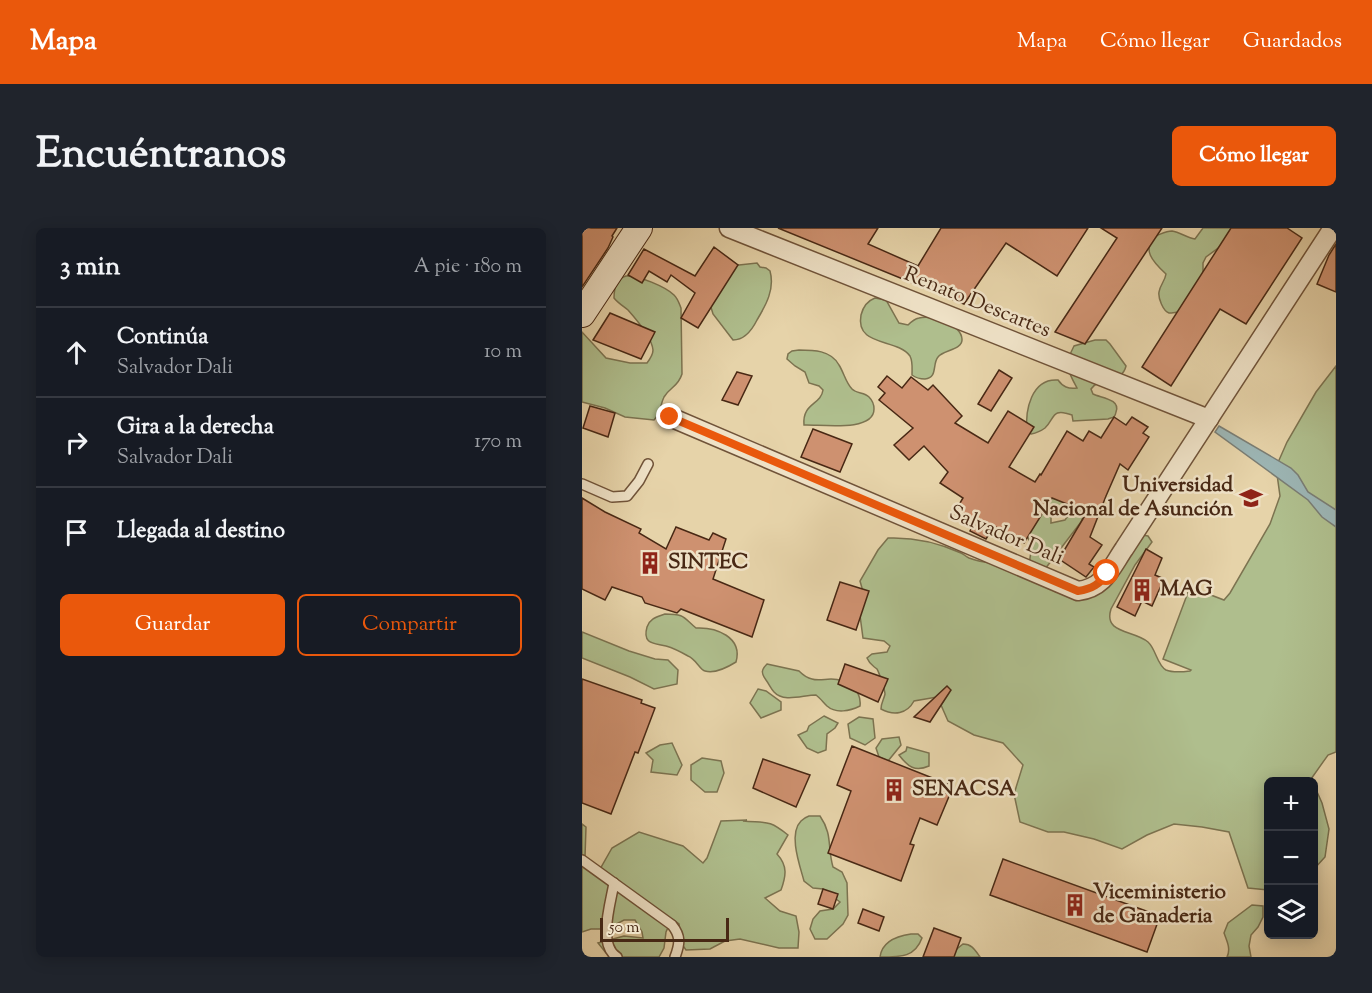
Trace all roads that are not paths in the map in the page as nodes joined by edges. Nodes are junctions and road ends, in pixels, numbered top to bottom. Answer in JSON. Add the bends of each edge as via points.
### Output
{"nodes":[{"id":1,"x":639,"y":228,"type":"edge"},
{"id":2,"x":729,"y":228,"type":"edge"},
{"id":3,"x":1333,"y":228,"type":"edge"},
{"id":4,"x":582,"y":314,"type":"edge"},
{"id":5,"x":670,"y":417,"type":"dead end"},
{"id":6,"x":1209,"y":419,"type":"junction"},
{"id":7,"x":648,"y":464,"type":"dead end"},
{"id":8,"x":582,"y":484,"type":"edge"},
{"id":9,"x":582,"y":860,"type":"edge"},
{"id":10,"x":614,"y":883,"type":"junction"},
{"id":11,"x":617,"y":957,"type":"edge"},
{"id":12,"x":675,"y":957,"type":"edge"}],
"edges":[{"from":1,"to":4,"type":"main road"},
{"from":2,"to":6,"type":"street","name":"Renato Descartes"},
{"from":3,"to":6,"type":"street","name":"Salvador Dali"},
{"from":5,"to":6,"type":"street","name":"Salvador Dali","via":[[1078,591],[1090,590],[1102,581]]},
{"from":7,"to":8,"type":"lane","via":[[627,496],[612,497]]},
{"from":9,"to":10,"type":"lane"},
{"from":10,"to":11,"type":"lane","via":[[606,927],[609,948]]},
{"from":10,"to":12,"type":"lane","via":[[672,925],[679,938]]}]}
